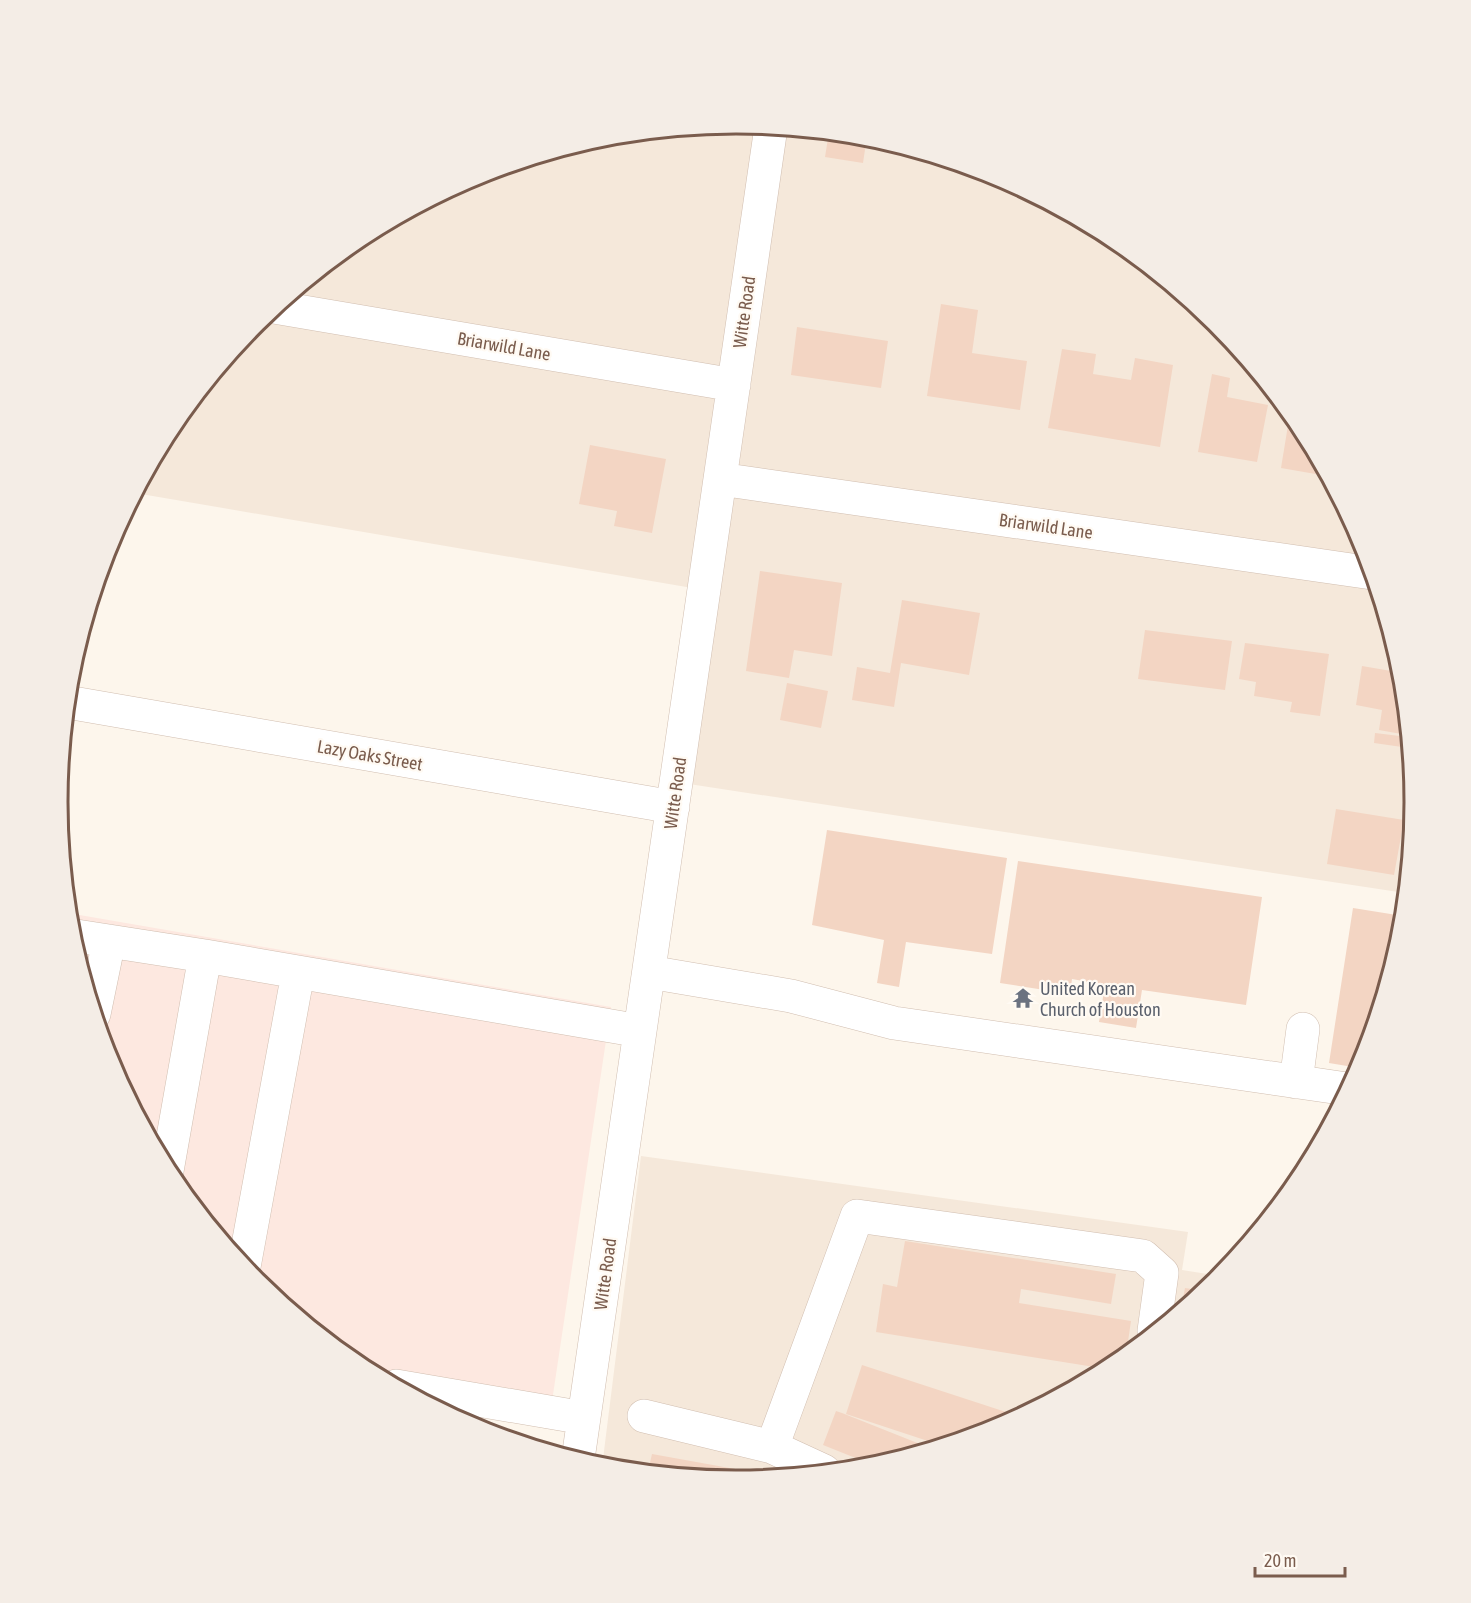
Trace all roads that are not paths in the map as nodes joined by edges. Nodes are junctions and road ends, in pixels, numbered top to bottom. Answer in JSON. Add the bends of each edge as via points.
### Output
{"nodes":[{"id":1,"x":770,"y":135,"type":"edge"},
{"id":2,"x":285,"y":309,"type":"edge"},
{"id":3,"x":734,"y":386,"type":"junction"},
{"id":4,"x":720,"y":479,"type":"junction"},
{"id":5,"x":1362,"y":572,"type":"edge"},
{"id":6,"x":75,"y":703,"type":"edge"},
{"id":7,"x":673,"y":807,"type":"junction"},
{"id":8,"x":81,"y":937,"type":"edge"},
{"id":9,"x":109,"y":941,"type":"junction"},
{"id":10,"x":205,"y":956,"type":"junction"},
{"id":11,"x":649,"y":972,"type":"junction"},
{"id":12,"x":298,"y":973,"type":"junction"},
{"id":13,"x":97,"y":998,"type":"edge"},
{"id":14,"x":1303,"y":1029,"type":"dead end"},
{"id":15,"x":640,"y":1031,"type":"junction"},
{"id":16,"x":1296,"y":1082,"type":"junction"},
{"id":17,"x":1339,"y":1088,"type":"edge"},
{"id":18,"x":170,"y":1157,"type":"edge"},
{"id":19,"x":246,"y":1256,"type":"edge"},
{"id":20,"x":1155,"y":1320,"type":"edge"},
{"id":21,"x":420,"y":1390,"type":"edge"},
{"id":22,"x":644,"y":1416,"type":"dead end"},
{"id":23,"x":584,"y":1418,"type":"junction"},
{"id":24,"x":772,"y":1446,"type":"junction"},
{"id":25,"x":579,"y":1451,"type":"edge"},
{"id":26,"x":812,"y":1465,"type":"edge"}],
"edges":[{"from":1,"to":3,"type":"street","name":"Witte Road"},
{"from":2,"to":3,"type":"street","name":"Briarwild Lane"},
{"from":3,"to":4,"type":"street","name":"Witte Road"},
{"from":4,"to":5,"type":"street","name":"Briarwild Lane"},
{"from":4,"to":7,"type":"street","name":"Witte Road"},
{"from":6,"to":7,"type":"street","name":"Lazy Oaks Street"},
{"from":7,"to":11,"type":"street","name":"Witte Road"},
{"from":8,"to":9,"type":"street"},
{"from":9,"to":10,"type":"street"},
{"from":9,"to":13,"type":"street"},
{"from":10,"to":12,"type":"street"},
{"from":10,"to":18,"type":"street"},
{"from":11,"to":15,"type":"street","name":"Witte Road"},
{"from":11,"to":16,"type":"street","via":[[791,996],[894,1023]]},
{"from":12,"to":15,"type":"street"},
{"from":12,"to":19,"type":"street"},
{"from":14,"to":16,"type":"street"},
{"from":15,"to":23,"type":"street","name":"Witte Road"},
{"from":16,"to":17,"type":"street"},
{"from":20,"to":24,"type":"street","via":[[1162,1273],[1143,1256],[857,1216]]},
{"from":21,"to":23,"type":"street"},
{"from":22,"to":24,"type":"street"},
{"from":23,"to":25,"type":"street","name":"Witte Road"},
{"from":24,"to":26,"type":"street"}]}
